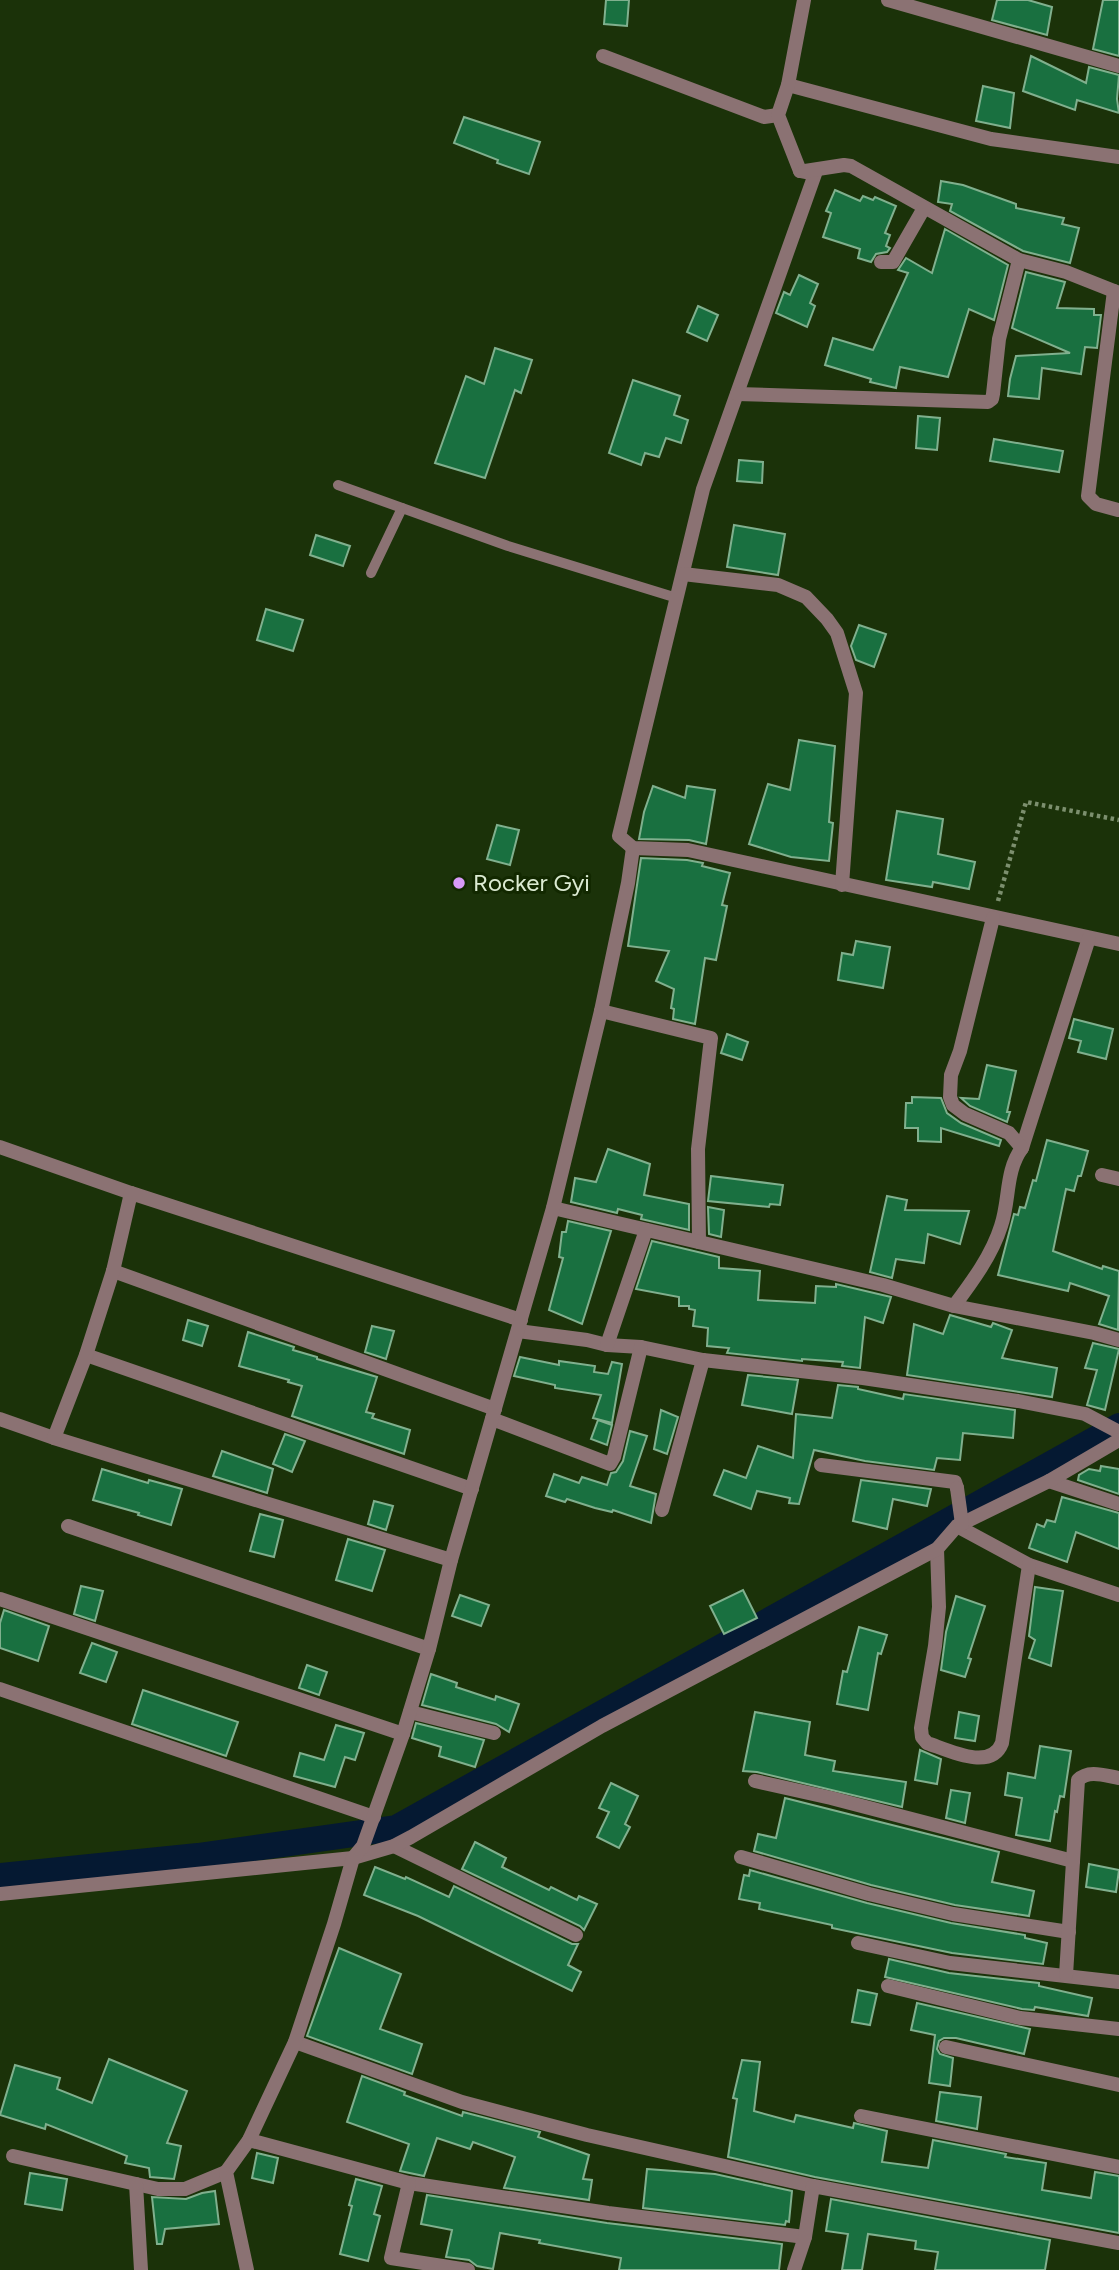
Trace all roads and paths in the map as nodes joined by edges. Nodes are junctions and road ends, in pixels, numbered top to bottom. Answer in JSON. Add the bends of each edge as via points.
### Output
{"nodes":[{"id":1,"x":804,"y":0,"type":"edge"},
{"id":2,"x":888,"y":0,"type":"edge"},
{"id":3,"x":603,"y":56,"type":"dead end"},
{"id":4,"x":1119,"y":66,"type":"edge"},
{"id":5,"x":791,"y":85,"type":"junction"},
{"id":6,"x":778,"y":115,"type":"junction"},
{"id":7,"x":1119,"y":157,"type":"edge"},
{"id":8,"x":800,"y":171,"type":"junction"},
{"id":9,"x":924,"y":208,"type":"junction"},
{"id":10,"x":1020,"y":260,"type":"junction"},
{"id":11,"x":881,"y":262,"type":"dead end"},
{"id":12,"x":1116,"y":292,"type":"edge"},
{"id":13,"x":740,"y":394,"type":"junction"},
{"id":14,"x":338,"y":485,"type":"dead end"},
{"id":15,"x":402,"y":508,"type":"junction"},
{"id":16,"x":1118,"y":510,"type":"edge"},
{"id":17,"x":371,"y":573,"type":"dead end"},
{"id":18,"x":687,"y":574,"type":"junction"},
{"id":19,"x":677,"y":598,"type":"junction"},
{"id":20,"x":1119,"y":820,"type":"edge"},
{"id":21,"x":632,"y":847,"type":"junction"},
{"id":22,"x":842,"y":885,"type":"junction"},
{"id":23,"x":993,"y":918,"type":"junction"},
{"id":24,"x":1089,"y":938,"type":"junction"},
{"id":25,"x":1119,"y":944,"type":"edge"},
{"id":26,"x":601,"y":1011,"type":"junction"},
{"id":27,"x":0,"y":1147,"type":"edge"},
{"id":28,"x":1022,"y":1147,"type":"junction"},
{"id":29,"x":1102,"y":1175,"type":"dead end"},
{"id":30,"x":1119,"y":1179,"type":"edge"},
{"id":31,"x":131,"y":1193,"type":"junction"},
{"id":32,"x":553,"y":1208,"type":"junction"},
{"id":33,"x":646,"y":1230,"type":"junction"},
{"id":34,"x":699,"y":1242,"type":"junction"},
{"id":35,"x":113,"y":1271,"type":"junction"},
{"id":36,"x":954,"y":1306,"type":"junction"},
{"id":37,"x":520,"y":1326,"type":"junction"},
{"id":38,"x":1119,"y":1340,"type":"edge"},
{"id":39,"x":607,"y":1345,"type":"junction"},
{"id":40,"x":641,"y":1347,"type":"junction"},
{"id":41,"x":86,"y":1355,"type":"junction"},
{"id":42,"x":703,"y":1360,"type":"junction"},
{"id":43,"x":493,"y":1414,"type":"junction"},
{"id":44,"x":0,"y":1419,"type":"edge"},
{"id":45,"x":1119,"y":1432,"type":"edge"},
{"id":46,"x":54,"y":1438,"type":"junction"},
{"id":47,"x":1119,"y":1440,"type":"edge"},
{"id":48,"x":821,"y":1465,"type":"dead end"},
{"id":49,"x":1049,"y":1481,"type":"junction"},
{"id":50,"x":472,"y":1489,"type":"junction"},
{"id":51,"x":1119,"y":1504,"type":"edge"},
{"id":52,"x":662,"y":1510,"type":"dead end"},
{"id":53,"x":960,"y":1525,"type":"junction"},
{"id":54,"x":68,"y":1526,"type":"dead end"},
{"id":55,"x":937,"y":1549,"type":"junction"},
{"id":56,"x":452,"y":1560,"type":"junction"},
{"id":57,"x":1029,"y":1565,"type":"junction"},
{"id":58,"x":1119,"y":1595,"type":"edge"},
{"id":59,"x":0,"y":1599,"type":"edge"},
{"id":60,"x":429,"y":1649,"type":"junction"},
{"id":61,"x":0,"y":1689,"type":"edge"},
{"id":62,"x":410,"y":1712,"type":"junction"},
{"id":63,"x":494,"y":1732,"type":"dead end"},
{"id":64,"x":403,"y":1734,"type":"junction"},
{"id":65,"x":1119,"y":1777,"type":"edge"},
{"id":66,"x":755,"y":1781,"type":"dead end"},
{"id":67,"x":373,"y":1819,"type":"junction"},
{"id":68,"x":394,"y":1846,"type":"junction"},
{"id":69,"x":741,"y":1857,"type":"dead end"},
{"id":70,"x":353,"y":1858,"type":"junction"},
{"id":71,"x":1073,"y":1861,"type":"junction"},
{"id":72,"x":0,"y":1894,"type":"edge"},
{"id":73,"x":1069,"y":1932,"type":"junction"},
{"id":74,"x":576,"y":1935,"type":"dead end"},
{"id":75,"x":858,"y":1943,"type":"dead end"},
{"id":76,"x":1066,"y":1975,"type":"junction"},
{"id":77,"x":1119,"y":1982,"type":"edge"},
{"id":78,"x":888,"y":1986,"type":"dead end"},
{"id":79,"x":1119,"y":2029,"type":"edge"},
{"id":80,"x":295,"y":2042,"type":"junction"},
{"id":81,"x":946,"y":2047,"type":"dead end"},
{"id":82,"x":1119,"y":2085,"type":"edge"},
{"id":83,"x":861,"y":2116,"type":"dead end"},
{"id":84,"x":249,"y":2140,"type":"junction"},
{"id":85,"x":13,"y":2156,"type":"dead end"},
{"id":86,"x":1119,"y":2167,"type":"edge"},
{"id":87,"x":226,"y":2172,"type":"junction"},
{"id":88,"x":135,"y":2183,"type":"junction"},
{"id":89,"x":409,"y":2183,"type":"junction"},
{"id":90,"x":813,"y":2186,"type":"junction"},
{"id":91,"x":805,"y":2237,"type":"junction"},
{"id":92,"x":1119,"y":2243,"type":"edge"},
{"id":93,"x":388,"y":2264,"type":"edge"},
{"id":94,"x":141,"y":2270,"type":"edge"},
{"id":95,"x":247,"y":2270,"type":"edge"},
{"id":96,"x":468,"y":2270,"type":"edge"},
{"id":97,"x":794,"y":2270,"type":"edge"}],
"edges":[{"from":1,"to":5,"type":"street"},
{"from":2,"to":4,"type":"street"},
{"from":3,"to":6,"type":"street","via":[[764,117]]},
{"from":5,"to":6,"type":"street"},
{"from":5,"to":7,"type":"street","via":[[990,139]]},
{"from":6,"to":8,"type":"street"},
{"from":8,"to":9,"type":"street","via":[[844,165],[874,177]]},
{"from":8,"to":13,"type":"street","via":[[815,174]]},
{"from":9,"to":10,"type":"street"},
{"from":9,"to":11,"type":"street","via":[[893,262]]},
{"from":10,"to":12,"type":"street"},
{"from":10,"to":13,"type":"street","via":[[988,402]]},
{"from":12,"to":16,"type":"street","via":[[1088,496],[1096,504]]},
{"from":13,"to":18,"type":"street","via":[[703,489]]},
{"from":14,"to":15,"type":"lane"},
{"from":15,"to":17,"type":"lane"},
{"from":15,"to":19,"type":"lane"},
{"from":18,"to":19,"type":"street"},
{"from":18,"to":22,"type":"street","via":[[778,585],[806,597],[837,633],[856,693]]},
{"from":19,"to":21,"type":"street","via":[[619,836]]},
{"from":20,"to":23,"type":"path","via":[[1026,802]]},
{"from":21,"to":22,"type":"street","via":[[688,850]]},
{"from":21,"to":26,"type":"street"},
{"from":22,"to":23,"type":"street"},
{"from":23,"to":24,"type":"street"},
{"from":23,"to":28,"type":"street","via":[[951,1075],[950,1097],[965,1114],[1009,1133]]},
{"from":24,"to":25,"type":"street"},
{"from":24,"to":28,"type":"street"},
{"from":26,"to":32,"type":"street"},
{"from":26,"to":34,"type":"street","via":[[711,1038],[698,1149]]},
{"from":27,"to":31,"type":"street"},
{"from":28,"to":36,"type":"street","via":[[1009,1175],[1001,1226],[977,1274]]},
{"from":29,"to":30,"type":"street"},
{"from":31,"to":35,"type":"street"},
{"from":31,"to":37,"type":"street"},
{"from":32,"to":33,"type":"street"},
{"from":32,"to":37,"type":"street"},
{"from":33,"to":34,"type":"street"},
{"from":33,"to":39,"type":"street"},
{"from":34,"to":36,"type":"street"},
{"from":35,"to":41,"type":"street"},
{"from":35,"to":43,"type":"street"},
{"from":36,"to":38,"type":"street"},
{"from":37,"to":39,"type":"street"},
{"from":37,"to":43,"type":"street"},
{"from":39,"to":40,"type":"street"},
{"from":40,"to":42,"type":"street"},
{"from":40,"to":43,"type":"street","via":[[610,1464]]},
{"from":41,"to":46,"type":"street"},
{"from":41,"to":50,"type":"street"},
{"from":42,"to":45,"type":"street","via":[[1017,1401],[1084,1414]]},
{"from":42,"to":52,"type":"street"},
{"from":43,"to":50,"type":"street"},
{"from":44,"to":46,"type":"street"},
{"from":46,"to":56,"type":"street"},
{"from":47,"to":49,"type":"street"},
{"from":48,"to":53,"type":"street","bridge":true,"via":[[955,1482]]},
{"from":49,"to":51,"type":"street"},
{"from":49,"to":53,"type":"street"},
{"from":50,"to":56,"type":"street"},
{"from":53,"to":55,"type":"street"},
{"from":53,"to":57,"type":"street"},
{"from":54,"to":60,"type":"street"},
{"from":55,"to":57,"type":"street","via":[[939,1607],[922,1737],[936,1746],[982,1759],[999,1752],[1002,1743]]},
{"from":55,"to":68,"type":"street","via":[[602,1726]]},
{"from":56,"to":60,"type":"street"},
{"from":57,"to":58,"type":"street"},
{"from":59,"to":64,"type":"street"},
{"from":60,"to":62,"type":"street"},
{"from":61,"to":67,"type":"street"},
{"from":62,"to":63,"type":"street"},
{"from":62,"to":64,"type":"street"},
{"from":64,"to":67,"type":"street"},
{"from":65,"to":71,"type":"street","via":[[1090,1773],[1078,1780]]},
{"from":66,"to":71,"type":"street"},
{"from":67,"to":70,"type":"street"},
{"from":68,"to":70,"type":"street"},
{"from":68,"to":74,"type":"street"},
{"from":69,"to":73,"type":"street","via":[[929,1908]]},
{"from":70,"to":72,"type":"street"},
{"from":70,"to":80,"type":"street"},
{"from":71,"to":73,"type":"street"},
{"from":73,"to":76,"type":"street"},
{"from":75,"to":76,"type":"street","via":[[950,1963]]},
{"from":76,"to":77,"type":"street"},
{"from":78,"to":79,"type":"street","via":[[1020,2018]]},
{"from":80,"to":84,"type":"street"},
{"from":80,"to":90,"type":"street","via":[[462,2102]]},
{"from":81,"to":82,"type":"street"},
{"from":83,"to":86,"type":"street"},
{"from":84,"to":87,"type":"street"},
{"from":84,"to":89,"type":"street"},
{"from":85,"to":88,"type":"street"},
{"from":87,"to":88,"type":"street","via":[[185,2189]]},
{"from":87,"to":95,"type":"street"},
{"from":88,"to":94,"type":"street"},
{"from":89,"to":91,"type":"street"},
{"from":89,"to":93,"type":"street"},
{"from":90,"to":91,"type":"street"},
{"from":90,"to":92,"type":"street"},
{"from":91,"to":97,"type":"street"},
{"from":93,"to":96,"type":"street"}]}
